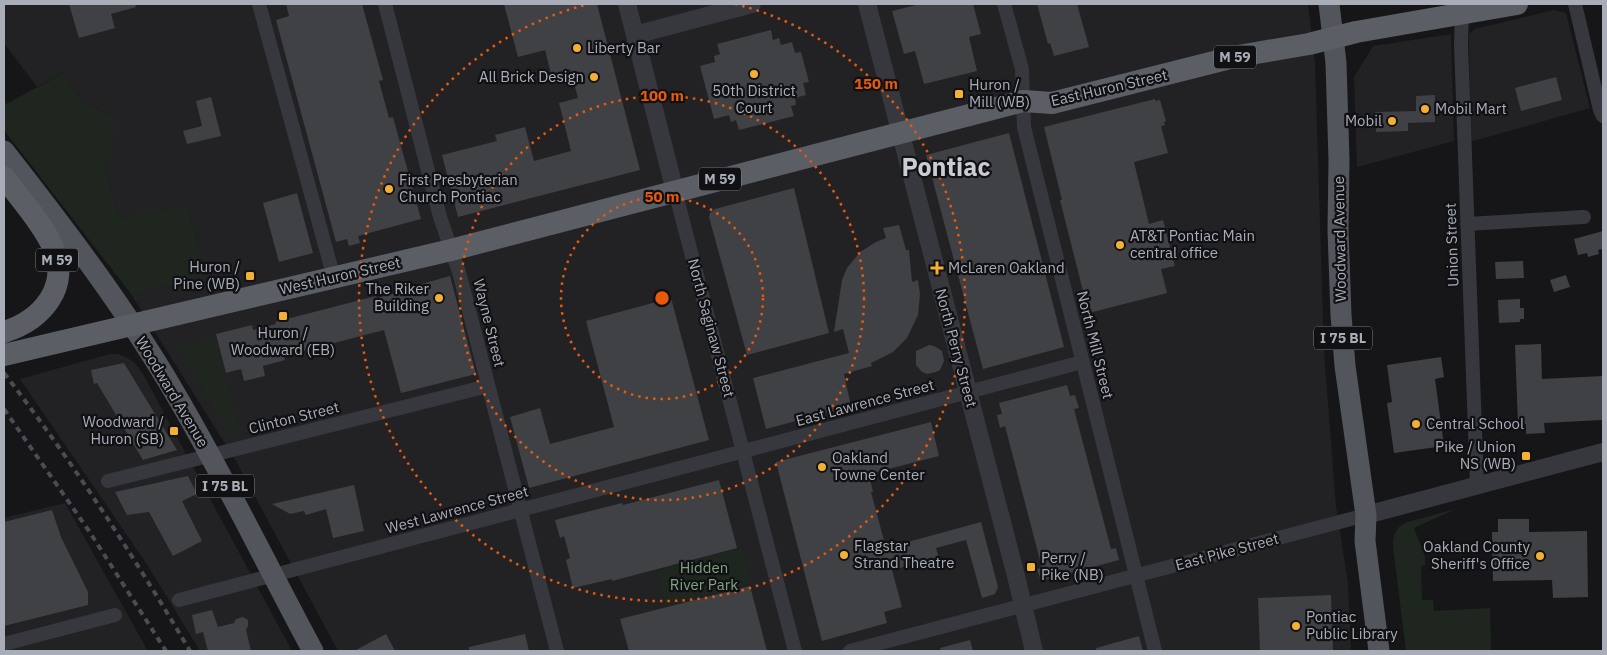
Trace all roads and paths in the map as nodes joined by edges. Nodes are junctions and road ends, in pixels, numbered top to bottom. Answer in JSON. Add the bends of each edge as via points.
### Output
{"nodes":[{"id":1,"x":259,"y":4,"type":"edge"},
{"id":2,"x":385,"y":4,"type":"edge"},
{"id":3,"x":627,"y":4,"type":"edge"},
{"id":4,"x":752,"y":4,"type":"edge"},
{"id":5,"x":867,"y":4,"type":"edge"},
{"id":6,"x":1004,"y":4,"type":"edge"},
{"id":7,"x":1329,"y":4,"type":"edge"},
{"id":8,"x":1517,"y":4,"type":"edge"},
{"id":9,"x":1575,"y":4,"type":"edge"},
{"id":10,"x":1462,"y":9,"type":"edge"},
{"id":11,"x":635,"y":34,"type":"junction"},
{"id":12,"x":1333,"y":38,"type":"junction"},
{"id":13,"x":1023,"y":101,"type":"junction"},
{"id":14,"x":1603,"y":116,"type":"edge"},
{"id":15,"x":900,"y":132,"type":"junction"},
{"id":16,"x":4,"y":151,"type":"edge"},
{"id":17,"x":4,"y":177,"type":"edge"},
{"id":18,"x":675,"y":191,"type":"junction"},
{"id":19,"x":1584,"y":217,"type":"dead end"},
{"id":20,"x":1467,"y":224,"type":"junction"},
{"id":21,"x":451,"y":250,"type":"junction"},
{"id":22,"x":334,"y":278,"type":"junction"},
{"id":23,"x":132,"y":324,"type":"junction"},
{"id":24,"x":4,"y":332,"type":"edge"},
{"id":25,"x":4,"y":355,"type":"edge"},
{"id":26,"x":1082,"y":362,"type":"junction"},
{"id":27,"x":488,"y":386,"type":"junction"},
{"id":28,"x":968,"y":392,"type":"junction"},
{"id":29,"x":744,"y":452,"type":"junction"},
{"id":30,"x":1603,"y":452,"type":"edge"},
{"id":31,"x":210,"y":456,"type":"junction"},
{"id":32,"x":108,"y":481,"type":"dead end"},
{"id":33,"x":1476,"y":486,"type":"junction"},
{"id":34,"x":521,"y":510,"type":"junction"},
{"id":35,"x":1366,"y":515,"type":"junction"},
{"id":36,"x":272,"y":575,"type":"junction"},
{"id":37,"x":1136,"y":576,"type":"junction"},
{"id":38,"x":179,"y":600,"type":"dead end"},
{"id":39,"x":1023,"y":605,"type":"junction"},
{"id":40,"x":115,"y":615,"type":"dead end"},
{"id":41,"x":4,"y":644,"type":"edge"},
{"id":42,"x":313,"y":651,"type":"edge"},
{"id":43,"x":557,"y":651,"type":"edge"},
{"id":44,"x":795,"y":651,"type":"edge"},
{"id":45,"x":850,"y":651,"type":"edge"},
{"id":46,"x":1034,"y":651,"type":"edge"},
{"id":47,"x":1155,"y":651,"type":"edge"},
{"id":48,"x":1379,"y":651,"type":"edge"}],
"edges":[{"from":1,"to":22,"type":"street"},
{"from":2,"to":21,"type":"street","name":"Wayne Street"},
{"from":3,"to":11,"type":"street","name":"North Saginaw Street"},
{"from":4,"to":11,"type":"street"},
{"from":5,"to":15,"type":"street","name":"North Perry Street"},
{"from":6,"to":13,"type":"street","name":"North Mill Street","via":[[1022,69]]},
{"from":7,"to":12,"type":"main road","name":"Woodward Avenue","number":"I 75 BL"},
{"from":8,"to":10,"type":"highway","name":"East Huron Street","number":"M 59"},
{"from":9,"to":14,"type":"street"},
{"from":10,"to":12,"type":"highway","name":"East Huron Street","number":"M 59"},
{"from":10,"to":20,"type":"street","name":"Union Street"},
{"from":11,"to":18,"type":"street","name":"North Saginaw Street"},
{"from":12,"to":13,"type":"highway","name":"East Huron Street","number":"M 59","via":[[1238,56],[1052,104]]},
{"from":12,"to":35,"type":"main road","name":"Woodward Avenue","number":"I 75 BL","via":[[1341,315]]},
{"from":13,"to":15,"type":"highway","name":"East Huron Street","number":"M 59"},
{"from":13,"to":26,"type":"street","name":"North Mill Street","via":[[1024,127]]},
{"from":15,"to":18,"type":"highway","name":"East Huron Street","number":"M 59"},
{"from":15,"to":28,"type":"street","name":"North Perry Street"},
{"from":16,"to":23,"type":"main road","name":"Woodward Avenue","number":"I 75 BL","via":[[64,227]]},
{"from":17,"to":24,"type":"highway","number":"M 59","via":[[52,245],[58,269],[57,282],[48,303],[30,320]]},
{"from":18,"to":21,"type":"highway","name":"West Huron Street","number":"M 59"},
{"from":18,"to":29,"type":"street","name":"North Saginaw Street"},
{"from":19,"to":20,"type":"street"},
{"from":20,"to":33,"type":"street","name":"Union Street"},
{"from":21,"to":22,"type":"highway","name":"West Huron Street","number":"M 59"},
{"from":21,"to":27,"type":"street","name":"Wayne Street"},
{"from":22,"to":23,"type":"highway","name":"West Huron Street","number":"M 59"},
{"from":23,"to":25,"type":"highway","name":"West Huron Street","number":"M 59"},
{"from":23,"to":31,"type":"main road","name":"Woodward Avenue","number":"I 75 BL"},
{"from":26,"to":28,"type":"street","name":"East Lawrence Street"},
{"from":26,"to":37,"type":"street","name":"North Mill Street"},
{"from":27,"to":31,"type":"street","name":"Clinton Street"},
{"from":27,"to":34,"type":"street","name":"Wayne Street"},
{"from":28,"to":29,"type":"street","name":"East Lawrence Street"},
{"from":28,"to":39,"type":"street","name":"North Perry Street"},
{"from":29,"to":34,"type":"street","name":"West Lawrence Street"},
{"from":29,"to":44,"type":"street","name":"North Saginaw Street"},
{"from":30,"to":33,"type":"street","name":"East Pike Street"},
{"from":31,"to":32,"type":"street","name":"Clinton Street"},
{"from":31,"to":36,"type":"main road","name":"Woodward Avenue","number":"I 75 BL"},
{"from":33,"to":35,"type":"street","name":"East Pike Street"},
{"from":34,"to":36,"type":"street","name":"West Lawrence Street"},
{"from":34,"to":43,"type":"street","name":"Wayne Street"},
{"from":35,"to":37,"type":"street","name":"East Pike Street"},
{"from":35,"to":48,"type":"main road","name":"Woodward Avenue","number":"I 75 BL","via":[[1365,541]]},
{"from":36,"to":38,"type":"street","name":"West Lawrence Street"},
{"from":36,"to":42,"type":"main road","name":"Woodward Avenue","number":"I 75 BL"},
{"from":37,"to":39,"type":"street","name":"East Pike Street"},
{"from":37,"to":47,"type":"street","name":"North Mill Street"},
{"from":39,"to":45,"type":"street","name":"East Pike Street"},
{"from":39,"to":46,"type":"street","name":"North Perry Street"},
{"from":40,"to":41,"type":"street"}]}
